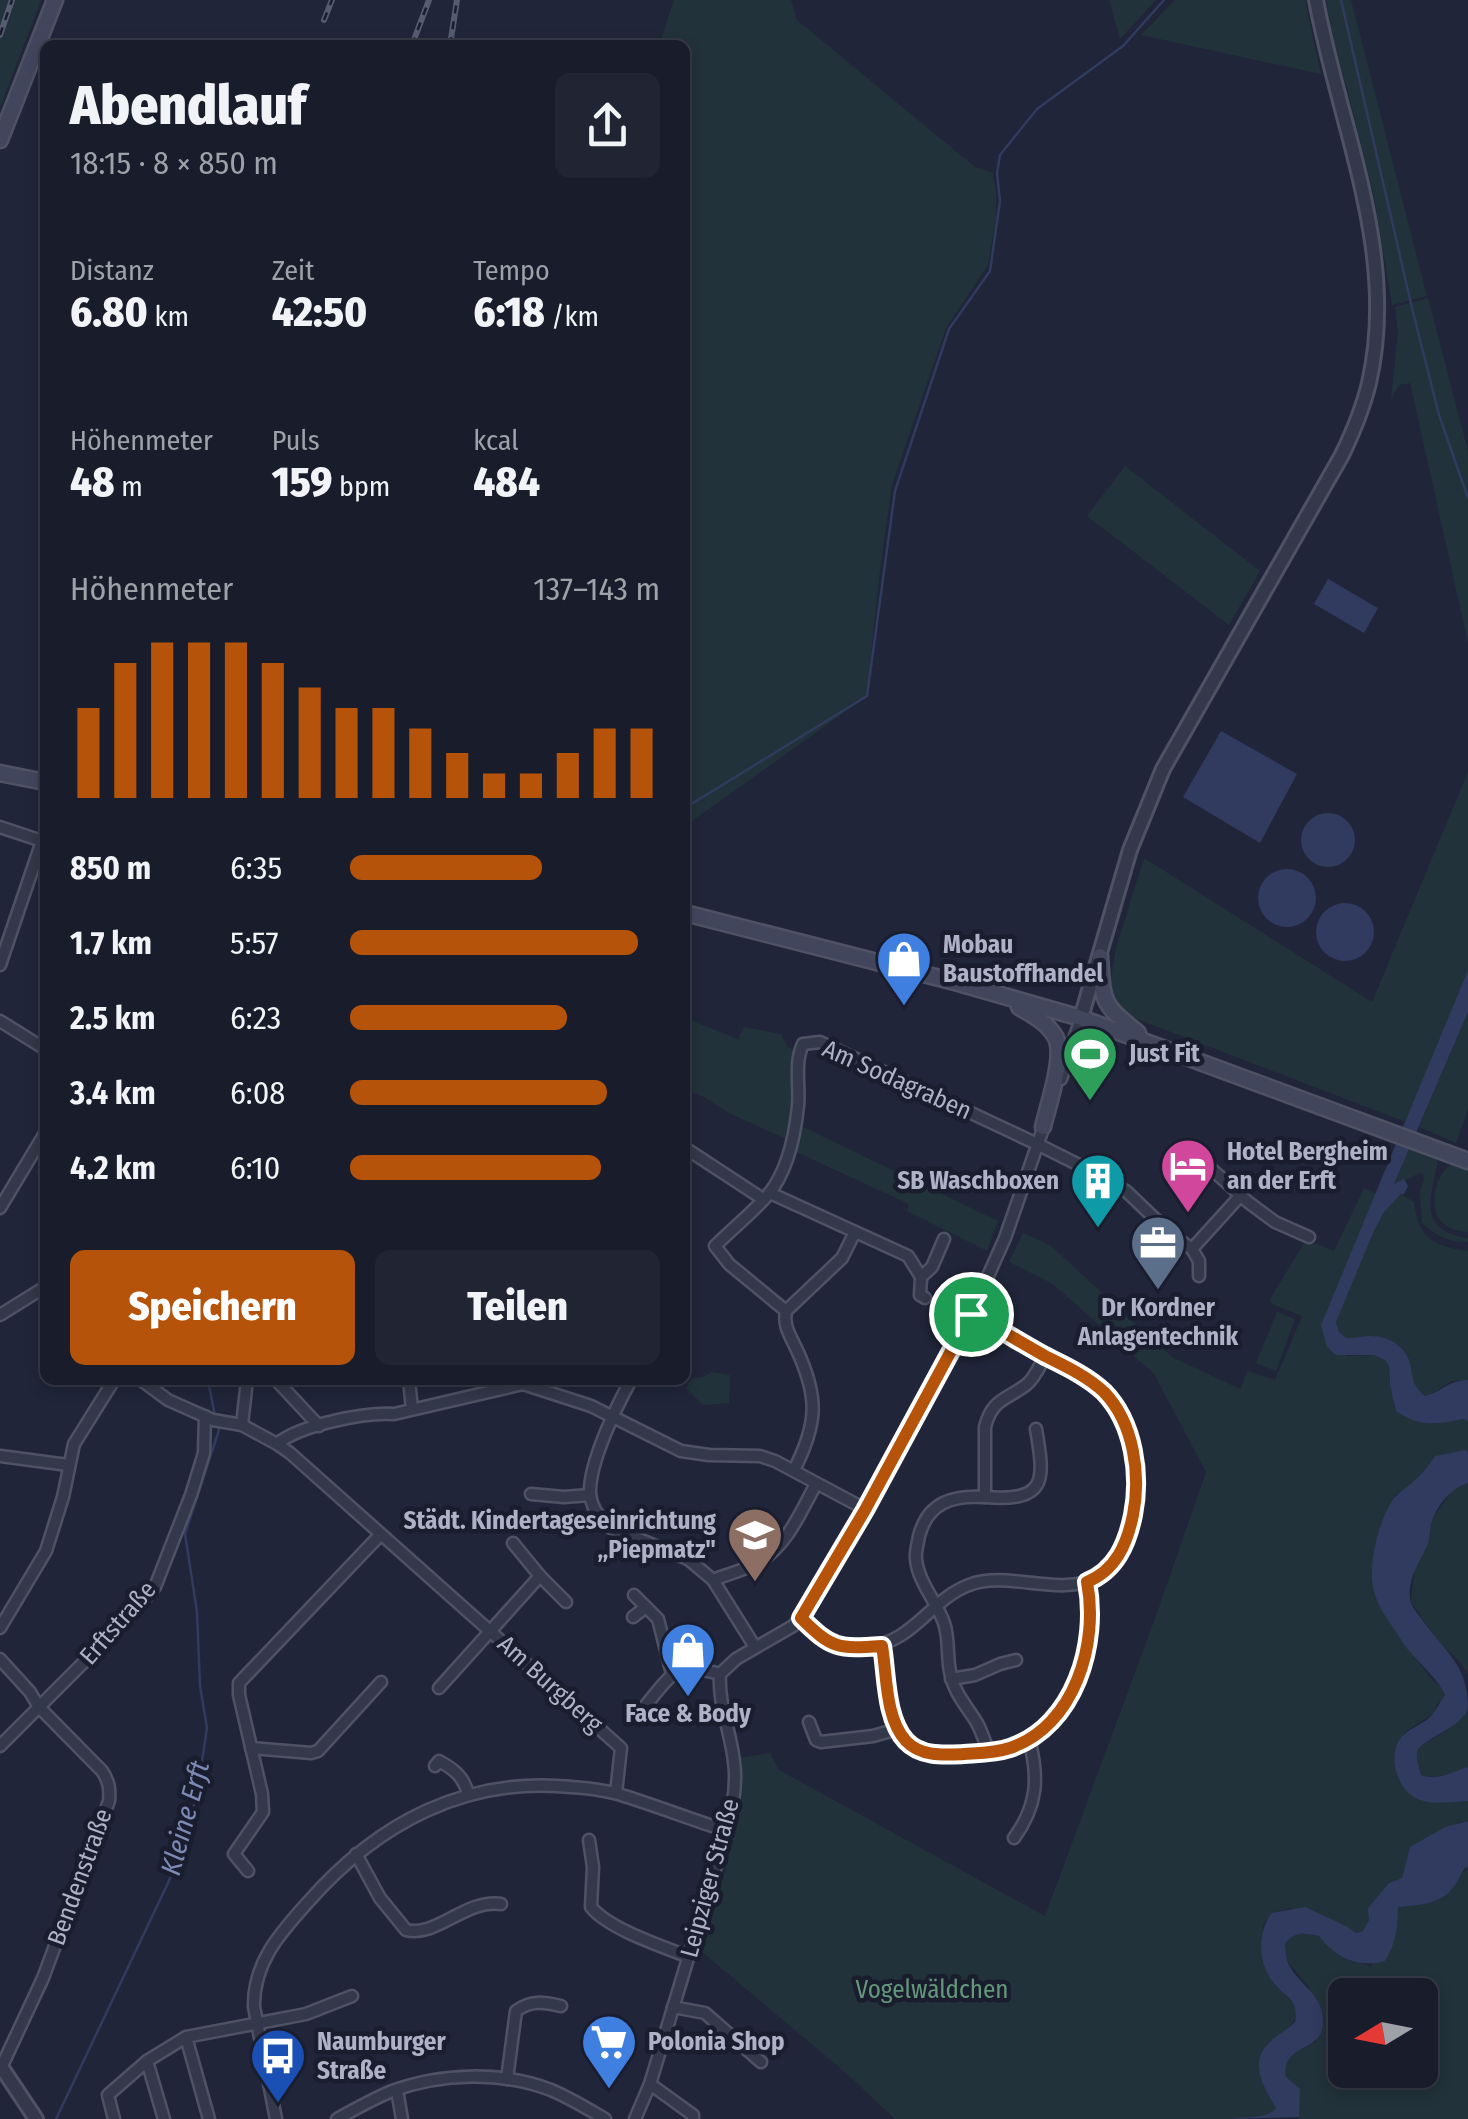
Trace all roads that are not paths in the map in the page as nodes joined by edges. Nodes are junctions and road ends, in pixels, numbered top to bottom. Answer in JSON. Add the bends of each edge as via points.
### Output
{"nodes":[{"id":1,"x":55,"y":0,"type":"edge"},
{"id":2,"x":1316,"y":0,"type":"edge"},
{"id":3,"x":0,"y":140,"type":"edge"},
{"id":4,"x":0,"y":773,"type":"edge"},
{"id":5,"x":40,"y":781,"type":"edge"},
{"id":6,"x":0,"y":827,"type":"edge"},
{"id":7,"x":40,"y":841,"type":"edge"},
{"id":8,"x":40,"y":853,"type":"edge"},
{"id":9,"x":690,"y":914,"type":"edge"},
{"id":10,"x":1100,"y":956,"type":"junction"},
{"id":11,"x":0,"y":965,"type":"edge"},
{"id":12,"x":1001,"y":996,"type":"junction"},
{"id":13,"x":1082,"y":1018,"type":"junction"},
{"id":14,"x":0,"y":1021,"type":"edge"},
{"id":15,"x":1146,"y":1040,"type":"junction"},
{"id":16,"x":40,"y":1046,"type":"edge"},
{"id":17,"x":1044,"y":1126,"type":"junction"},
{"id":18,"x":40,"y":1141,"type":"edge"},
{"id":19,"x":1038,"y":1144,"type":"junction"},
{"id":20,"x":690,"y":1151,"type":"edge"},
{"id":21,"x":1468,"y":1161,"type":"edge"},
{"id":22,"x":1206,"y":1165,"type":"dead end"},
{"id":23,"x":767,"y":1196,"type":"junction"},
{"id":24,"x":1240,"y":1196,"type":"junction"},
{"id":25,"x":0,"y":1208,"type":"edge"},
{"id":26,"x":855,"y":1232,"type":"junction"},
{"id":27,"x":1309,"y":1237,"type":"dead end"},
{"id":28,"x":944,"y":1238,"type":"dead end"},
{"id":29,"x":1192,"y":1249,"type":"junction"},
{"id":30,"x":1199,"y":1276,"type":"dead end"},
{"id":31,"x":921,"y":1277,"type":"junction"},
{"id":32,"x":40,"y":1295,"type":"edge"},
{"id":33,"x":925,"y":1298,"type":"dead end"},
{"id":34,"x":786,"y":1311,"type":"junction"},
{"id":35,"x":971,"y":1314,"type":"junction"},
{"id":36,"x":0,"y":1315,"type":"edge"},
{"id":37,"x":1045,"y":1356,"type":"junction"},
{"id":38,"x":111,"y":1385,"type":"edge"},
{"id":39,"x":148,"y":1385,"type":"edge"},
{"id":40,"x":246,"y":1385,"type":"edge"},
{"id":41,"x":281,"y":1385,"type":"edge"},
{"id":42,"x":409,"y":1385,"type":"edge"},
{"id":43,"x":519,"y":1385,"type":"edge"},
{"id":44,"x":526,"y":1385,"type":"edge"},
{"id":45,"x":628,"y":1385,"type":"edge"},
{"id":46,"x":412,"y":1409,"type":"junction"},
{"id":47,"x":209,"y":1418,"type":"junction"},
{"id":48,"x":611,"y":1418,"type":"junction"},
{"id":49,"x":242,"y":1426,"type":"junction"},
{"id":50,"x":319,"y":1426,"type":"junction"},
{"id":51,"x":1036,"y":1429,"type":"dead end"},
{"id":52,"x":277,"y":1444,"type":"junction"},
{"id":53,"x":0,"y":1456,"type":"edge"},
{"id":54,"x":68,"y":1465,"type":"junction"},
{"id":55,"x":794,"y":1470,"type":"junction"},
{"id":56,"x":816,"y":1484,"type":"junction"},
{"id":57,"x":531,"y":1494,"type":"dead end"},
{"id":58,"x":590,"y":1494,"type":"junction"},
{"id":59,"x":984,"y":1497,"type":"junction"},
{"id":60,"x":865,"y":1510,"type":"junction"},
{"id":61,"x":380,"y":1535,"type":"junction"},
{"id":62,"x":513,"y":1543,"type":"dead end"},
{"id":63,"x":540,"y":1576,"type":"junction"},
{"id":64,"x":714,"y":1580,"type":"junction"},
{"id":65,"x":1087,"y":1582,"type":"junction"},
{"id":66,"x":634,"y":1595,"type":"dead end"},
{"id":67,"x":566,"y":1602,"type":"dead end"},
{"id":68,"x":937,"y":1607,"type":"junction"},
{"id":69,"x":646,"y":1608,"type":"junction"},
{"id":70,"x":634,"y":1617,"type":"dead end"},
{"id":71,"x":801,"y":1618,"type":"junction"},
{"id":72,"x":0,"y":1628,"type":"edge"},
{"id":73,"x":490,"y":1630,"type":"junction"},
{"id":74,"x":882,"y":1646,"type":"junction"},
{"id":75,"x":754,"y":1647,"type":"junction"},
{"id":76,"x":0,"y":1659,"type":"edge"},
{"id":77,"x":1016,"y":1660,"type":"dead end"},
{"id":78,"x":672,"y":1674,"type":"junction"},
{"id":79,"x":720,"y":1674,"type":"junction"},
{"id":80,"x":951,"y":1678,"type":"junction"},
{"id":81,"x":381,"y":1682,"type":"dead end"},
{"id":82,"x":440,"y":1688,"type":"dead end"},
{"id":83,"x":646,"y":1705,"type":"dead end"},
{"id":84,"x":38,"y":1708,"type":"junction"},
{"id":85,"x":809,"y":1722,"type":"dead end"},
{"id":86,"x":898,"y":1728,"type":"junction"},
{"id":87,"x":1029,"y":1739,"type":"junction"},
{"id":88,"x":0,"y":1746,"type":"edge"},
{"id":89,"x":250,"y":1748,"type":"junction"},
{"id":90,"x":988,"y":1752,"type":"junction"},
{"id":91,"x":435,"y":1766,"type":"dead end"},
{"id":92,"x":468,"y":1794,"type":"junction"},
{"id":93,"x":616,"y":1794,"type":"junction"},
{"id":94,"x":727,"y":1831,"type":"junction"},
{"id":95,"x":1014,"y":1838,"type":"dead end"},
{"id":96,"x":589,"y":1840,"type":"dead end"},
{"id":97,"x":356,"y":1854,"type":"junction"},
{"id":98,"x":248,"y":1870,"type":"dead end"},
{"id":99,"x":501,"y":1904,"type":"dead end"},
{"id":100,"x":689,"y":1957,"type":"junction"},
{"id":101,"x":352,"y":1996,"type":"dead end"},
{"id":102,"x":561,"y":2006,"type":"dead end"},
{"id":103,"x":673,"y":2007,"type":"junction"},
{"id":104,"x":256,"y":2022,"type":"junction"},
{"id":105,"x":186,"y":2037,"type":"junction"},
{"id":106,"x":147,"y":2062,"type":"junction"},
{"id":107,"x":762,"y":2062,"type":"dead end"},
{"id":108,"x":0,"y":2067,"type":"edge"},
{"id":109,"x":507,"y":2079,"type":"junction"},
{"id":110,"x":650,"y":2084,"type":"junction"},
{"id":111,"x":397,"y":2090,"type":"junction"},
{"id":112,"x":36,"y":2119,"type":"edge"},
{"id":113,"x":114,"y":2119,"type":"edge"},
{"id":114,"x":164,"y":2119,"type":"edge"},
{"id":115,"x":208,"y":2119,"type":"edge"},
{"id":116,"x":276,"y":2119,"type":"edge"},
{"id":117,"x":338,"y":2119,"type":"edge"},
{"id":118,"x":402,"y":2119,"type":"edge"},
{"id":119,"x":606,"y":2119,"type":"edge"},
{"id":120,"x":635,"y":2119,"type":"edge"},
{"id":121,"x":693,"y":2119,"type":"edge"}],
"edges":[{"from":1,"to":3,"type":"main road"},
{"from":2,"to":10,"type":"street","via":[[1374,252],[1376,332],[1368,384],[1328,480],[1163,769],[1130,850]]},
{"from":4,"to":5,"type":"main road"},
{"from":6,"to":7,"type":"street"},
{"from":8,"to":11,"type":"street"},
{"from":9,"to":12,"type":"main road"},
{"from":10,"to":13,"type":"street"},
{"from":10,"to":15,"type":"main road","via":[[1108,1007]]},
{"from":12,"to":13,"type":"main road"},
{"from":12,"to":17,"type":"main road","via":[[1040,1020],[1058,1044]]},
{"from":13,"to":15,"type":"main road"},
{"from":13,"to":17,"type":"street"},
{"from":14,"to":16,"type":"street"},
{"from":15,"to":21,"type":"main road"},
{"from":17,"to":19,"type":"street"},
{"from":18,"to":25,"type":"street"},
{"from":19,"to":23,"type":"street","name":"Am Sodagraben","via":[[840,1050],[803,1044],[796,1121]]},
{"from":19,"to":29,"type":"street","via":[[1126,1191]]},
{"from":19,"to":35,"type":"street"},
{"from":20,"to":23,"type":"street"},
{"from":22,"to":24,"type":"street"},
{"from":23,"to":26,"type":"street"},
{"from":23,"to":34,"type":"street","name":"Am Sodagraben","via":[[715,1246]]},
{"from":24,"to":27,"type":"street"},
{"from":24,"to":29,"type":"street"},
{"from":26,"to":31,"type":"street","via":[[908,1256]]},
{"from":26,"to":34,"type":"street","via":[[842,1258]]},
{"from":28,"to":31,"type":"street"},
{"from":29,"to":30,"type":"street"},
{"from":31,"to":33,"type":"street"},
{"from":32,"to":36,"type":"street"},
{"from":34,"to":55,"type":"street","via":[[814,1404],[807,1445]]},
{"from":35,"to":37,"type":"street"},
{"from":35,"to":60,"type":"street"},
{"from":37,"to":59,"type":"street","via":[[1031,1380],[991,1410]]},
{"from":37,"to":65,"type":"street","via":[[1103,1392],[1130,1442],[1136,1483],[1127,1537],[1110,1567]]},
{"from":38,"to":54,"type":"street"},
{"from":39,"to":47,"type":"street","name":"Am Burgberg"},
{"from":40,"to":49,"type":"street"},
{"from":41,"to":50,"type":"street"},
{"from":42,"to":46,"type":"street"},
{"from":43,"to":46,"type":"street"},
{"from":44,"to":48,"type":"street"},
{"from":45,"to":48,"type":"street"},
{"from":46,"to":50,"type":"street"},
{"from":47,"to":49,"type":"street","name":"Am Burgberg"},
{"from":47,"to":84,"type":"street","name":"Erftstraße","via":[[191,1494],[155,1586]]},
{"from":48,"to":55,"type":"street","via":[[681,1451],[760,1456]]},
{"from":48,"to":58,"type":"street"},
{"from":49,"to":52,"type":"street","name":"Am Burgberg"},
{"from":50,"to":52,"type":"street"},
{"from":51,"to":59,"type":"street","via":[[1043,1468],[1038,1485],[1023,1496]]},
{"from":52,"to":61,"type":"street","name":"Am Burgberg"},
{"from":53,"to":54,"type":"street"},
{"from":54,"to":72,"type":"street","via":[[46,1551]]},
{"from":55,"to":56,"type":"street"},
{"from":56,"to":60,"type":"street"},
{"from":56,"to":64,"type":"street","via":[[773,1553]]},
{"from":57,"to":58,"type":"street"},
{"from":58,"to":64,"type":"street","via":[[609,1528],[688,1558]]},
{"from":59,"to":68,"type":"street","via":[[950,1498],[926,1517],[916,1558]]},
{"from":60,"to":71,"type":"street"},
{"from":61,"to":73,"type":"street","name":"Am Burgberg"},
{"from":61,"to":89,"type":"street","via":[[239,1683]]},
{"from":62,"to":63,"type":"street"},
{"from":63,"to":67,"type":"street"},
{"from":63,"to":73,"type":"street"},
{"from":64,"to":75,"type":"street"},
{"from":65,"to":68,"type":"street","via":[[986,1581]]},
{"from":65,"to":87,"type":"street","via":[[1091,1630],[1073,1688],[1049,1725]]},
{"from":66,"to":69,"type":"street"},
{"from":68,"to":74,"type":"street"},
{"from":68,"to":80,"type":"street"},
{"from":69,"to":70,"type":"street"},
{"from":69,"to":78,"type":"street","via":[[658,1619]]},
{"from":71,"to":74,"type":"street","via":[[840,1648]]},
{"from":71,"to":75,"type":"street"},
{"from":73,"to":82,"type":"street","name":"Am Burgberg"},
{"from":73,"to":93,"type":"street","name":"Am Burgberg","via":[[621,1748]]},
{"from":74,"to":86,"type":"street"},
{"from":75,"to":79,"type":"street"},
{"from":76,"to":84,"type":"street","name":"Bendenstraße"},
{"from":77,"to":80,"type":"street"},
{"from":78,"to":79,"type":"street"},
{"from":78,"to":83,"type":"street"},
{"from":79,"to":94,"type":"street","name":"Leipziger Straße","via":[[735,1765]]},
{"from":80,"to":90,"type":"street"},
{"from":81,"to":89,"type":"street","via":[[318,1751]]},
{"from":84,"to":88,"type":"street","name":"Erftstraße"},
{"from":84,"to":108,"type":"street","name":"Bendenstraße","via":[[102,1772],[110,1792],[43,1978]]},
{"from":85,"to":86,"type":"street","via":[[816,1740],[827,1742]]},
{"from":86,"to":90,"type":"street","via":[[925,1752]]},
{"from":87,"to":90,"type":"street"},
{"from":87,"to":95,"type":"street","via":[[1036,1788]]},
{"from":89,"to":98,"type":"street","via":[[262,1812],[234,1854]]},
{"from":91,"to":92,"type":"street","via":[[439,1761],[454,1769]]},
{"from":92,"to":93,"type":"street","via":[[556,1785]]},
{"from":92,"to":97,"type":"street"},
{"from":93,"to":94,"type":"street"},
{"from":94,"to":100,"type":"street","name":"Leipziger Straße"},
{"from":96,"to":100,"type":"street","via":[[591,1907],[598,1916]]},
{"from":97,"to":99,"type":"street","via":[[406,1930],[422,1931],[487,1902]]},
{"from":97,"to":104,"type":"street","via":[[266,1955],[254,1995]]},
{"from":100,"to":103,"type":"street","name":"Leipziger Straße"},
{"from":101,"to":104,"type":"street","via":[[306,2014]]},
{"from":102,"to":109,"type":"street","via":[[525,2004],[516,2012]]},
{"from":103,"to":107,"type":"street","via":[[705,2013]]},
{"from":103,"to":110,"type":"street","name":"Leipziger Straße"},
{"from":104,"to":105,"type":"street"},
{"from":104,"to":116,"type":"street"},
{"from":105,"to":106,"type":"street"},
{"from":105,"to":115,"type":"street"},
{"from":106,"to":113,"type":"street","via":[[108,2095]]},
{"from":106,"to":114,"type":"street"},
{"from":108,"to":112,"type":"street"},
{"from":109,"to":111,"type":"street","via":[[432,2080]]},
{"from":109,"to":119,"type":"street","via":[[549,2090]]},
{"from":110,"to":120,"type":"street","name":"Leipziger Straße"},
{"from":110,"to":121,"type":"street"},
{"from":111,"to":117,"type":"street"},
{"from":111,"to":118,"type":"street"}]}
